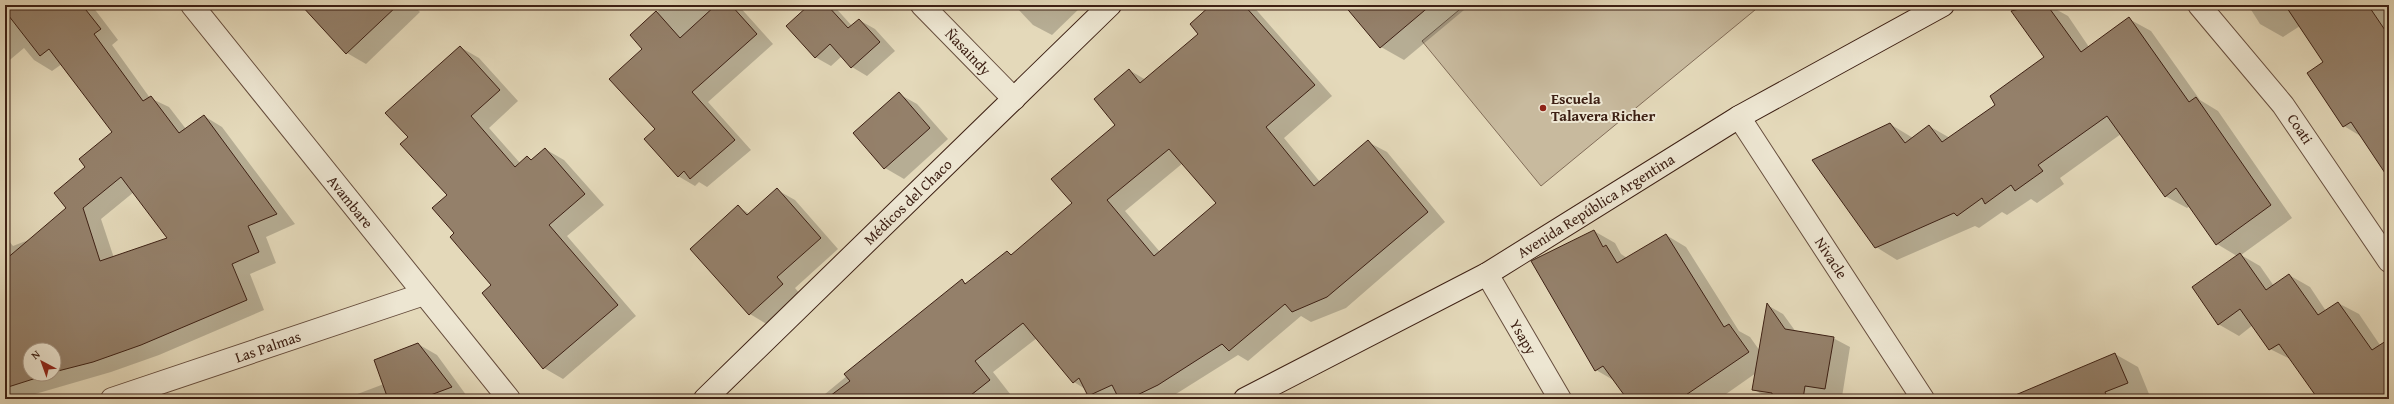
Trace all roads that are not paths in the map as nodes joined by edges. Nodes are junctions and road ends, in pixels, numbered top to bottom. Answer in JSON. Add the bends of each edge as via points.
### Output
{"nodes":[{"id":1,"x":192,"y":5,"type":"edge"},
{"id":2,"x":922,"y":5,"type":"edge"},
{"id":3,"x":1110,"y":5,"type":"edge"},
{"id":4,"x":1943,"y":5,"type":"edge"},
{"id":5,"x":2200,"y":5,"type":"edge"},
{"id":6,"x":1014,"y":99,"type":"junction"},
{"id":7,"x":1739,"y":117,"type":"junction"},
{"id":8,"x":2389,"y":261,"type":"edge"},
{"id":9,"x":1487,"y":274,"type":"junction"},
{"id":10,"x":424,"y":294,"type":"junction"},
{"id":11,"x":112,"y":399,"type":"edge"},
{"id":12,"x":508,"y":399,"type":"edge"},
{"id":13,"x":706,"y":399,"type":"edge"},
{"id":14,"x":1245,"y":399,"type":"edge"},
{"id":15,"x":1560,"y":399,"type":"edge"},
{"id":16,"x":1923,"y":399,"type":"edge"}],
"edges":[{"from":1,"to":10,"type":"street","name":"Avambare"},
{"from":2,"to":6,"type":"street","name":"Ñasaindy"},
{"from":3,"to":6,"type":"street","name":"Médicos del Chaco"},
{"from":4,"to":7,"type":"street","name":"Avenida República Argentina"},
{"from":5,"to":8,"type":"street","name":"Coati","via":[[2283,105]]},
{"from":6,"to":13,"type":"street","name":"Médicos del Chaco"},
{"from":7,"to":9,"type":"street","name":"Avenida República Argentina"},
{"from":7,"to":16,"type":"street","name":"Nivacle"},
{"from":9,"to":14,"type":"street","name":"Avenida República Argentina"},
{"from":9,"to":15,"type":"street","name":"Ysapy"},
{"from":10,"to":11,"type":"street","name":"Las Palmas"},
{"from":10,"to":12,"type":"street","name":"Avambare"}]}
